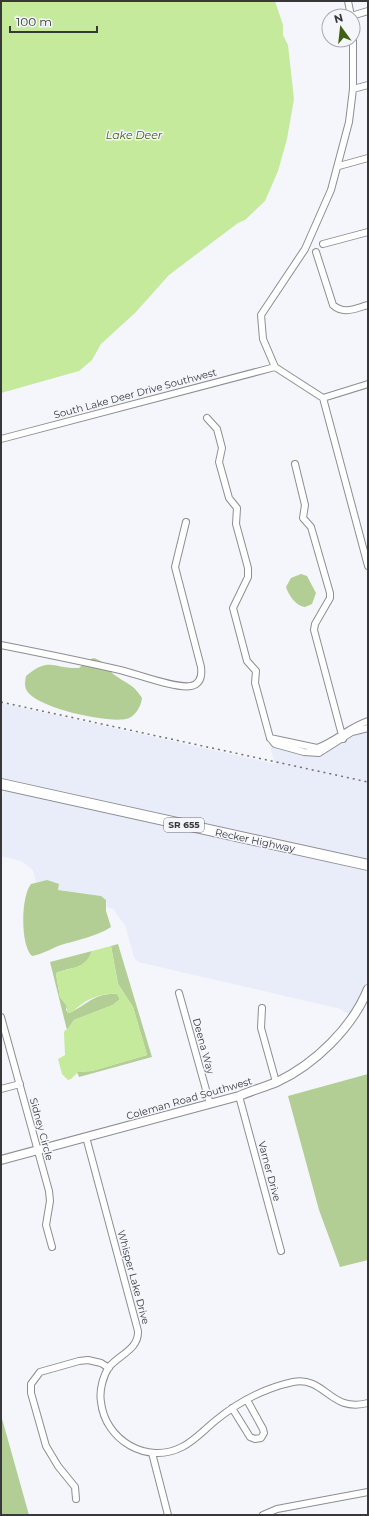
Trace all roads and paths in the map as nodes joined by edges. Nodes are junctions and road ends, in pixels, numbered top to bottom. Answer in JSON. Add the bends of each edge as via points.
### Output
{"nodes":[{"id":1,"x":352,"y":48,"type":"edge"},
{"id":2,"x":368,"y":84,"type":"edge"},
{"id":3,"x":353,"y":89,"type":"junction"},
{"id":4,"x":368,"y":158,"type":"edge"},
{"id":5,"x":339,"y":166,"type":"junction"},
{"id":6,"x":368,"y":232,"type":"edge"},
{"id":7,"x":312,"y":236,"type":"junction"},
{"id":8,"x":323,"y":244,"type":"junction"},
{"id":9,"x":305,"y":249,"type":"junction"},
{"id":10,"x":316,"y":252,"type":"junction"},
{"id":11,"x":368,"y":305,"type":"edge"},
{"id":12,"x":274,"y":367,"type":"junction"},
{"id":13,"x":368,"y":384,"type":"edge"},
{"id":14,"x":323,"y":398,"type":"junction"},
{"id":15,"x":207,"y":418,"type":"dead end"},
{"id":16,"x":1,"y":439,"type":"edge"},
{"id":17,"x":295,"y":464,"type":"dead end"},
{"id":18,"x":186,"y":522,"type":"dead end"},
{"id":19,"x":368,"y":566,"type":"edge"},
{"id":20,"x":1,"y":645,"type":"edge"},
{"id":21,"x":368,"y":721,"type":"edge"},
{"id":22,"x":368,"y":728,"type":"edge"},
{"id":23,"x":342,"y":736,"type":"junction"},
{"id":24,"x":1,"y":786,"type":"edge"},
{"id":25,"x":368,"y":865,"type":"edge"},
{"id":26,"x":368,"y":989,"type":"edge"},
{"id":27,"x":179,"y":993,"type":"dead end"},
{"id":28,"x":262,"y":1008,"type":"dead end"},
{"id":29,"x":1,"y":1017,"type":"edge"},
{"id":30,"x":276,"y":1082,"type":"junction"},
{"id":31,"x":20,"y":1084,"type":"junction"},
{"id":32,"x":1,"y":1089,"type":"edge"},
{"id":33,"x":239,"y":1096,"type":"junction"},
{"id":34,"x":210,"y":1104,"type":"junction"},
{"id":35,"x":86,"y":1137,"type":"junction"},
{"id":36,"x":37,"y":1150,"type":"junction"},
{"id":37,"x":1,"y":1160,"type":"edge"},
{"id":38,"x":52,"y":1247,"type":"dead end"},
{"id":39,"x":281,"y":1251,"type":"dead end"},
{"id":40,"x":109,"y":1368,"type":"junction"},
{"id":41,"x":247,"y":1400,"type":"junction"},
{"id":42,"x":368,"y":1403,"type":"edge"},
{"id":43,"x":232,"y":1408,"type":"junction"},
{"id":44,"x":152,"y":1453,"type":"junction"},
{"id":45,"x":368,"y":1492,"type":"edge"},
{"id":46,"x":76,"y":1499,"type":"dead end"},
{"id":47,"x":168,"y":1515,"type":"edge"},
{"id":48,"x":263,"y":1515,"type":"edge"}],
"edges":[{"from":1,"to":3,"type":"street"},
{"from":2,"to":3,"type":"street"},
{"from":3,"to":5,"type":"street"},
{"from":4,"to":5,"type":"street"},
{"from":5,"to":7,"type":"street"},
{"from":6,"to":8,"type":"street"},
{"from":7,"to":8,"type":"street"},
{"from":7,"to":9,"type":"street"},
{"from":8,"to":10,"type":"street"},
{"from":9,"to":10,"type":"street"},
{"from":9,"to":12,"type":"street","via":[[261,315],[264,339]]},
{"from":10,"to":11,"type":"street","via":[[333,305],[343,311]]},
{"from":12,"to":14,"type":"street"},
{"from":12,"to":16,"type":"street","name":"South Lake Deer Drive Southwest"},
{"from":13,"to":14,"type":"street"},
{"from":14,"to":19,"type":"street"},
{"from":15,"to":23,"type":"street","via":[[217,429],[222,448],[219,462],[229,498],[237,508],[236,524],[248,577],[233,608],[247,661],[256,671],[254,683],[270,738],[317,748]]},
{"from":17,"to":23,"type":"street","via":[[305,505],[303,518],[311,527],[330,593],[314,630]]},
{"from":18,"to":20,"type":"street","via":[[175,567],[201,667],[202,676],[192,686],[180,686]]},
{"from":21,"to":23,"type":"street"},
{"from":22,"to":23,"type":"street"},
{"from":24,"to":25,"type":"main road","name":"Recker Highway","number":"SR 655"},
{"from":26,"to":30,"type":"street","name":"Coleman Road Southwest","via":[[352,1017],[334,1039],[305,1065]]},
{"from":27,"to":34,"type":"street","name":"Deena Way"},
{"from":28,"to":30,"type":"street","via":[[261,1028]]},
{"from":29,"to":31,"type":"street","name":"Sidney Circle"},
{"from":30,"to":33,"type":"street","name":"Coleman Road Southwest"},
{"from":31,"to":32,"type":"street"},
{"from":31,"to":36,"type":"street","name":"Sidney Circle"},
{"from":33,"to":34,"type":"street","name":"Coleman Road Southwest"},
{"from":33,"to":39,"type":"street","name":"Varner Drive"},
{"from":34,"to":35,"type":"street","name":"Coleman Road Southwest"},
{"from":35,"to":36,"type":"street","name":"Coleman Road Southwest"},
{"from":35,"to":40,"type":"street","name":"Whisper Lake Drive","via":[[138,1331],[135,1344]]},
{"from":36,"to":37,"type":"street","name":"Coleman Road Southwest"},
{"from":36,"to":38,"type":"street","name":"Sidney Circle","via":[[50,1196],[46,1225]]},
{"from":40,"to":44,"type":"street","name":"Whisper Lake Drive","via":[[100,1394],[108,1425],[124,1444]]},
{"from":40,"to":46,"type":"street","via":[[94,1362],[79,1361],[40,1372],[31,1384],[31,1394],[46,1446],[75,1487]]},
{"from":41,"to":42,"type":"street","name":"Whisper Lake Drive","via":[[278,1387],[300,1382],[315,1384],[344,1404]]},
{"from":41,"to":43,"type":"street","name":"Whisper Lake Drive"},
{"from":41,"to":43,"type":"street","via":[[263,1430],[261,1438],[250,1437]]},
{"from":43,"to":44,"type":"street","name":"Whisper Lake Drive","via":[[181,1447],[173,1451]]},
{"from":44,"to":47,"type":"street"},
{"from":45,"to":48,"type":"street","via":[[277,1509]]}]}
